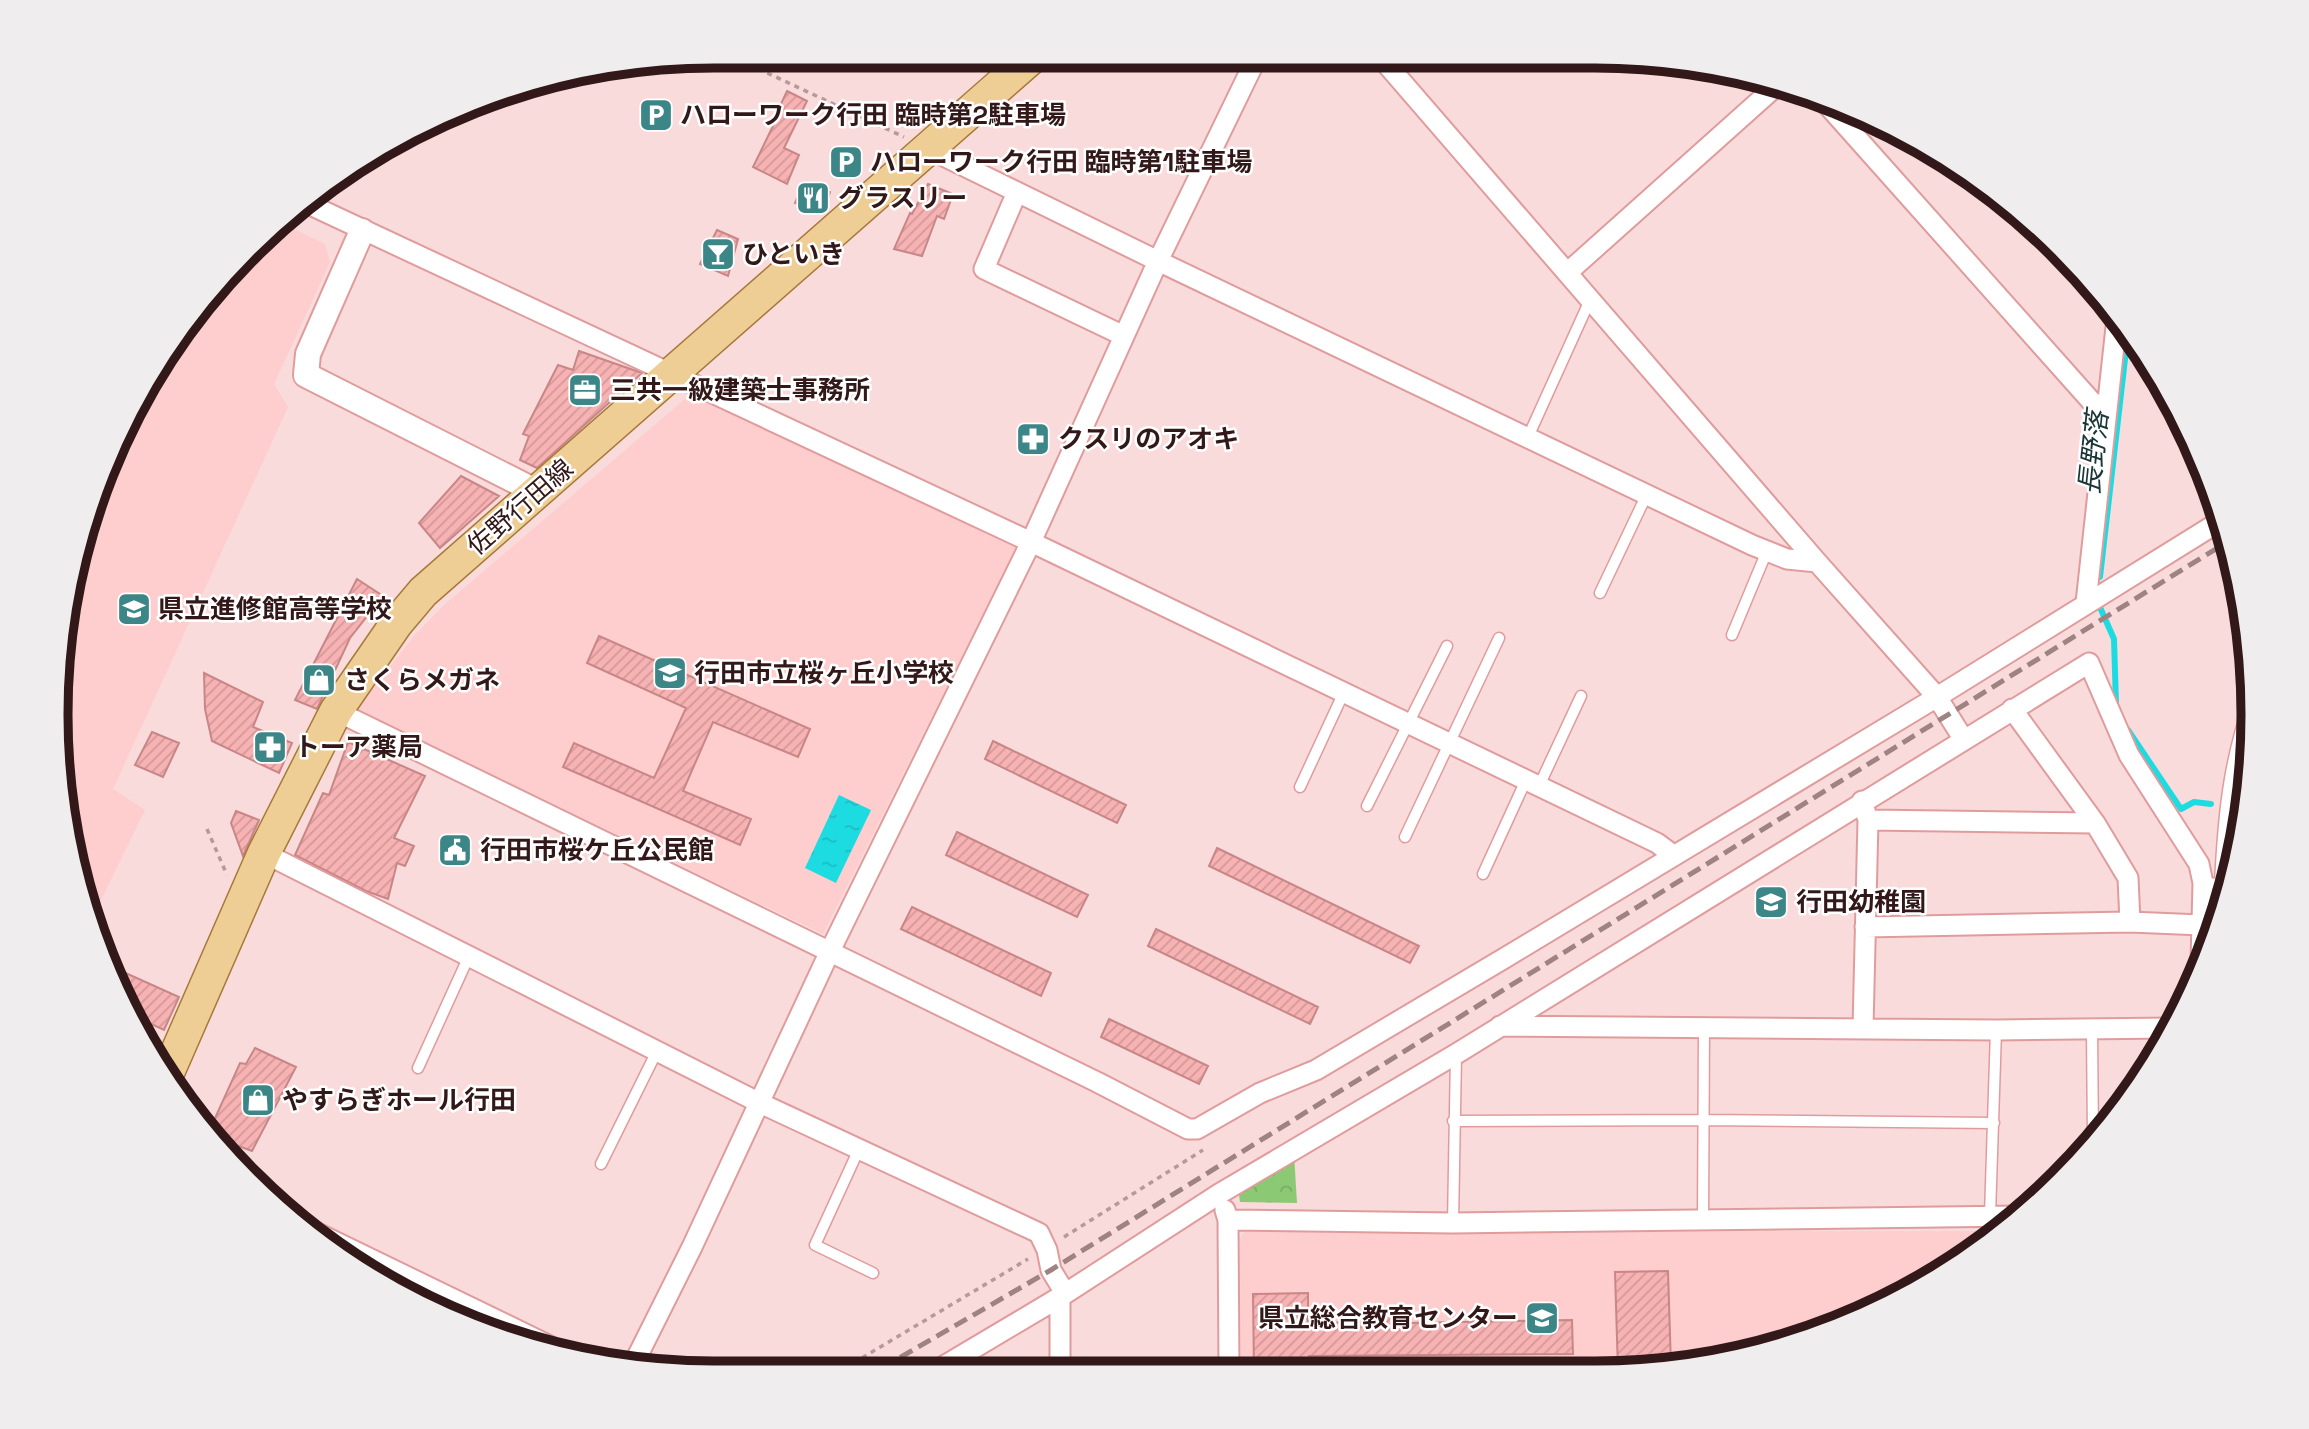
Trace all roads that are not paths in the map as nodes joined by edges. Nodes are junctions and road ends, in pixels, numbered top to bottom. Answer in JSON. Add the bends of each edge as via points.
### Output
{"nodes":[{"id":1,"x":1019,"y":68,"type":"edge"},
{"id":2,"x":1252,"y":68,"type":"edge"},
{"id":3,"x":1389,"y":68,"type":"edge"},
{"id":4,"x":1769,"y":92,"type":"edge"},
{"id":5,"x":1836,"y":115,"type":"edge"},
{"id":6,"x":927,"y":148,"type":"junction"},
{"id":7,"x":1017,"y":192,"type":"junction"},
{"id":8,"x":315,"y":207,"type":"edge"},
{"id":9,"x":362,"y":231,"type":"junction"},
{"id":10,"x":1158,"y":261,"type":"junction"},
{"id":11,"x":1567,"y":273,"type":"junction"},
{"id":12,"x":1590,"y":300,"type":"junction"},
{"id":13,"x":2115,"y":331,"type":"edge"},
{"id":14,"x":1125,"y":336,"type":"junction"},
{"id":15,"x":670,"y":374,"type":"junction"},
{"id":16,"x":2107,"y":408,"type":"junction"},
{"id":17,"x":1528,"y":437,"type":"junction"},
{"id":18,"x":537,"y":492,"type":"junction"},
{"id":19,"x":1647,"y":493,"type":"junction"},
{"id":20,"x":2212,"y":526,"type":"edge"},
{"id":21,"x":1031,"y":542,"type":"junction"},
{"id":22,"x":1767,"y":551,"type":"junction"},
{"id":23,"x":1817,"y":562,"type":"junction"},
{"id":24,"x":1600,"y":593,"type":"dead end"},
{"id":25,"x":2087,"y":603,"type":"junction"},
{"id":26,"x":1732,"y":635,"type":"dead end"},
{"id":27,"x":1499,"y":638,"type":"dead end"},
{"id":28,"x":1447,"y":646,"type":"dead end"},
{"id":29,"x":1344,"y":692,"type":"junction"},
{"id":30,"x":1581,"y":696,"type":"dead end"},
{"id":31,"x":1937,"y":697,"type":"junction"},
{"id":32,"x":2012,"y":709,"type":"junction"},
{"id":33,"x":336,"y":711,"type":"junction"},
{"id":34,"x":1407,"y":723,"type":"junction"},
{"id":35,"x":1964,"y":740,"type":"junction"},
{"id":36,"x":1450,"y":744,"type":"junction"},
{"id":37,"x":2240,"y":744,"type":"edge"},
{"id":38,"x":1533,"y":783,"type":"junction"},
{"id":39,"x":1300,"y":788,"type":"dead end"},
{"id":40,"x":1367,"y":806,"type":"dead end"},
{"id":41,"x":1865,"y":811,"type":"junction"},
{"id":42,"x":2095,"y":823,"type":"junction"},
{"id":43,"x":1405,"y":837,"type":"dead end"},
{"id":44,"x":264,"y":853,"type":"junction"},
{"id":45,"x":1673,"y":855,"type":"junction"},
{"id":46,"x":1483,"y":874,"type":"dead end"},
{"id":47,"x":2221,"y":875,"type":"edge"},
{"id":48,"x":2203,"y":883,"type":"junction"},
{"id":49,"x":2218,"y":884,"type":"edge"},
{"id":50,"x":2130,"y":922,"type":"junction"},
{"id":51,"x":2202,"y":925,"type":"junction"},
{"id":52,"x":1865,"y":927,"type":"junction"},
{"id":53,"x":2202,"y":934,"type":"edge"},
{"id":54,"x":830,"y":951,"type":"junction"},
{"id":55,"x":469,"y":956,"type":"junction"},
{"id":56,"x":1499,"y":1026,"type":"junction"},
{"id":57,"x":1704,"y":1027,"type":"junction"},
{"id":58,"x":1863,"y":1028,"type":"junction"},
{"id":59,"x":2159,"y":1028,"type":"edge"},
{"id":60,"x":2092,"y":1029,"type":"junction"},
{"id":61,"x":1996,"y":1030,"type":"junction"},
{"id":62,"x":657,"y":1051,"type":"junction"},
{"id":63,"x":1456,"y":1054,"type":"junction"},
{"id":64,"x":171,"y":1065,"type":"edge"},
{"id":65,"x":418,"y":1068,"type":"dead end"},
{"id":66,"x":760,"y":1103,"type":"junction"},
{"id":67,"x":1704,"y":1120,"type":"junction"},
{"id":68,"x":1453,"y":1121,"type":"junction"},
{"id":69,"x":1994,"y":1123,"type":"junction"},
{"id":70,"x":2093,"y":1125,"type":"edge"},
{"id":71,"x":859,"y":1149,"type":"junction"},
{"id":72,"x":601,"y":1164,"type":"dead end"},
{"id":73,"x":1219,"y":1194,"type":"junction"},
{"id":74,"x":1990,"y":1215,"type":"junction"},
{"id":75,"x":2002,"y":1215,"type":"edge"},
{"id":76,"x":1228,"y":1220,"type":"junction"},
{"id":77,"x":1703,"y":1220,"type":"junction"},
{"id":78,"x":1453,"y":1223,"type":"junction"},
{"id":79,"x":352,"y":1250,"type":"edge"},
{"id":80,"x":873,"y":1273,"type":"dead end"},
{"id":81,"x":1062,"y":1295,"type":"junction"},
{"id":82,"x":512,"y":1328,"type":"edge"},
{"id":83,"x":637,"y":1356,"type":"edge"},
{"id":84,"x":952,"y":1361,"type":"edge"},
{"id":85,"x":1060,"y":1361,"type":"edge"},
{"id":86,"x":1229,"y":1361,"type":"edge"}],
"edges":[{"from":1,"to":6,"type":"main road","name":"佐野行田線"},
{"from":2,"to":10,"type":"street"},
{"from":3,"to":11,"type":"street"},
{"from":4,"to":11,"type":"street"},
{"from":5,"to":16,"type":"street","via":[[2092,402]]},
{"from":6,"to":7,"type":"street"},
{"from":6,"to":15,"type":"main road","name":"佐野行田線"},
{"from":7,"to":10,"type":"street"},
{"from":7,"to":14,"type":"street","via":[[984,269]]},
{"from":8,"to":9,"type":"street"},
{"from":9,"to":15,"type":"street"},
{"from":9,"to":18,"type":"street","via":[[308,354],[306,375]]},
{"from":10,"to":14,"type":"street"},
{"from":10,"to":17,"type":"street"},
{"from":11,"to":12,"type":"street"},
{"from":12,"to":17,"type":"lane"},
{"from":12,"to":23,"type":"street"},
{"from":13,"to":16,"type":"street"},
{"from":14,"to":21,"type":"street"},
{"from":15,"to":18,"type":"main road","name":"佐野行田線"},
{"from":15,"to":21,"type":"street"},
{"from":16,"to":25,"type":"street"},
{"from":17,"to":19,"type":"street"},
{"from":18,"to":33,"type":"main road","name":"佐野行田線","via":[[423,592]]},
{"from":19,"to":22,"type":"street"},
{"from":19,"to":24,"type":"lane"},
{"from":20,"to":25,"type":"street"},
{"from":21,"to":29,"type":"street"},
{"from":21,"to":54,"type":"street"},
{"from":22,"to":23,"type":"street","via":[[1787,559]]},
{"from":22,"to":26,"type":"lane"},
{"from":23,"to":31,"type":"street"},
{"from":25,"to":31,"type":"street"},
{"from":27,"to":36,"type":"lane"},
{"from":28,"to":34,"type":"lane"},
{"from":29,"to":34,"type":"street"},
{"from":29,"to":39,"type":"lane"},
{"from":30,"to":38,"type":"lane"},
{"from":31,"to":35,"type":"street"},
{"from":31,"to":45,"type":"street"},
{"from":32,"to":35,"type":"street"},
{"from":32,"to":42,"type":"street"},
{"from":32,"to":48,"type":"street","via":[[2089,663],[2129,755],[2199,864]]},
{"from":33,"to":44,"type":"main road","name":"佐野行田線"},
{"from":33,"to":54,"type":"street"},
{"from":34,"to":36,"type":"street"},
{"from":34,"to":40,"type":"lane"},
{"from":35,"to":41,"type":"street"},
{"from":36,"to":38,"type":"street"},
{"from":36,"to":43,"type":"lane"},
{"from":37,"to":47,"type":"lane","via":[[2224,816]]},
{"from":38,"to":45,"type":"street"},
{"from":38,"to":46,"type":"lane"},
{"from":41,"to":42,"type":"street"},
{"from":41,"to":52,"type":"street"},
{"from":41,"to":56,"type":"street"},
{"from":42,"to":50,"type":"street","via":[[2128,878]]},
{"from":44,"to":55,"type":"street"},
{"from":44,"to":64,"type":"main road","name":"佐野行田線"},
{"from":45,"to":54,"type":"street","via":[[1316,1070],[1260,1093],[1197,1129],[1188,1129]]},
{"from":48,"to":49,"type":"lane"},
{"from":48,"to":51,"type":"street"},
{"from":50,"to":51,"type":"street"},
{"from":50,"to":52,"type":"street"},
{"from":51,"to":53,"type":"street"},
{"from":52,"to":58,"type":"street"},
{"from":54,"to":66,"type":"street"},
{"from":55,"to":62,"type":"street"},
{"from":55,"to":65,"type":"lane"},
{"from":56,"to":57,"type":"street"},
{"from":56,"to":63,"type":"street"},
{"from":57,"to":58,"type":"street"},
{"from":57,"to":67,"type":"lane"},
{"from":58,"to":61,"type":"street"},
{"from":59,"to":60,"type":"street"},
{"from":60,"to":61,"type":"street"},
{"from":60,"to":70,"type":"lane"},
{"from":61,"to":69,"type":"lane"},
{"from":62,"to":66,"type":"street"},
{"from":62,"to":72,"type":"lane"},
{"from":63,"to":68,"type":"lane"},
{"from":63,"to":73,"type":"street"},
{"from":66,"to":71,"type":"street"},
{"from":66,"to":83,"type":"street"},
{"from":67,"to":68,"type":"lane"},
{"from":67,"to":69,"type":"lane"},
{"from":67,"to":77,"type":"lane"},
{"from":68,"to":78,"type":"lane"},
{"from":69,"to":74,"type":"lane"},
{"from":71,"to":80,"type":"lane","via":[[815,1245]]},
{"from":71,"to":81,"type":"street","via":[[1039,1233]]},
{"from":73,"to":76,"type":"street"},
{"from":73,"to":81,"type":"street"},
{"from":74,"to":75,"type":"street"},
{"from":74,"to":77,"type":"street"},
{"from":76,"to":78,"type":"street"},
{"from":76,"to":86,"type":"street"},
{"from":77,"to":78,"type":"street"},
{"from":79,"to":82,"type":"street"},
{"from":81,"to":84,"type":"street"},
{"from":81,"to":85,"type":"street"}]}
